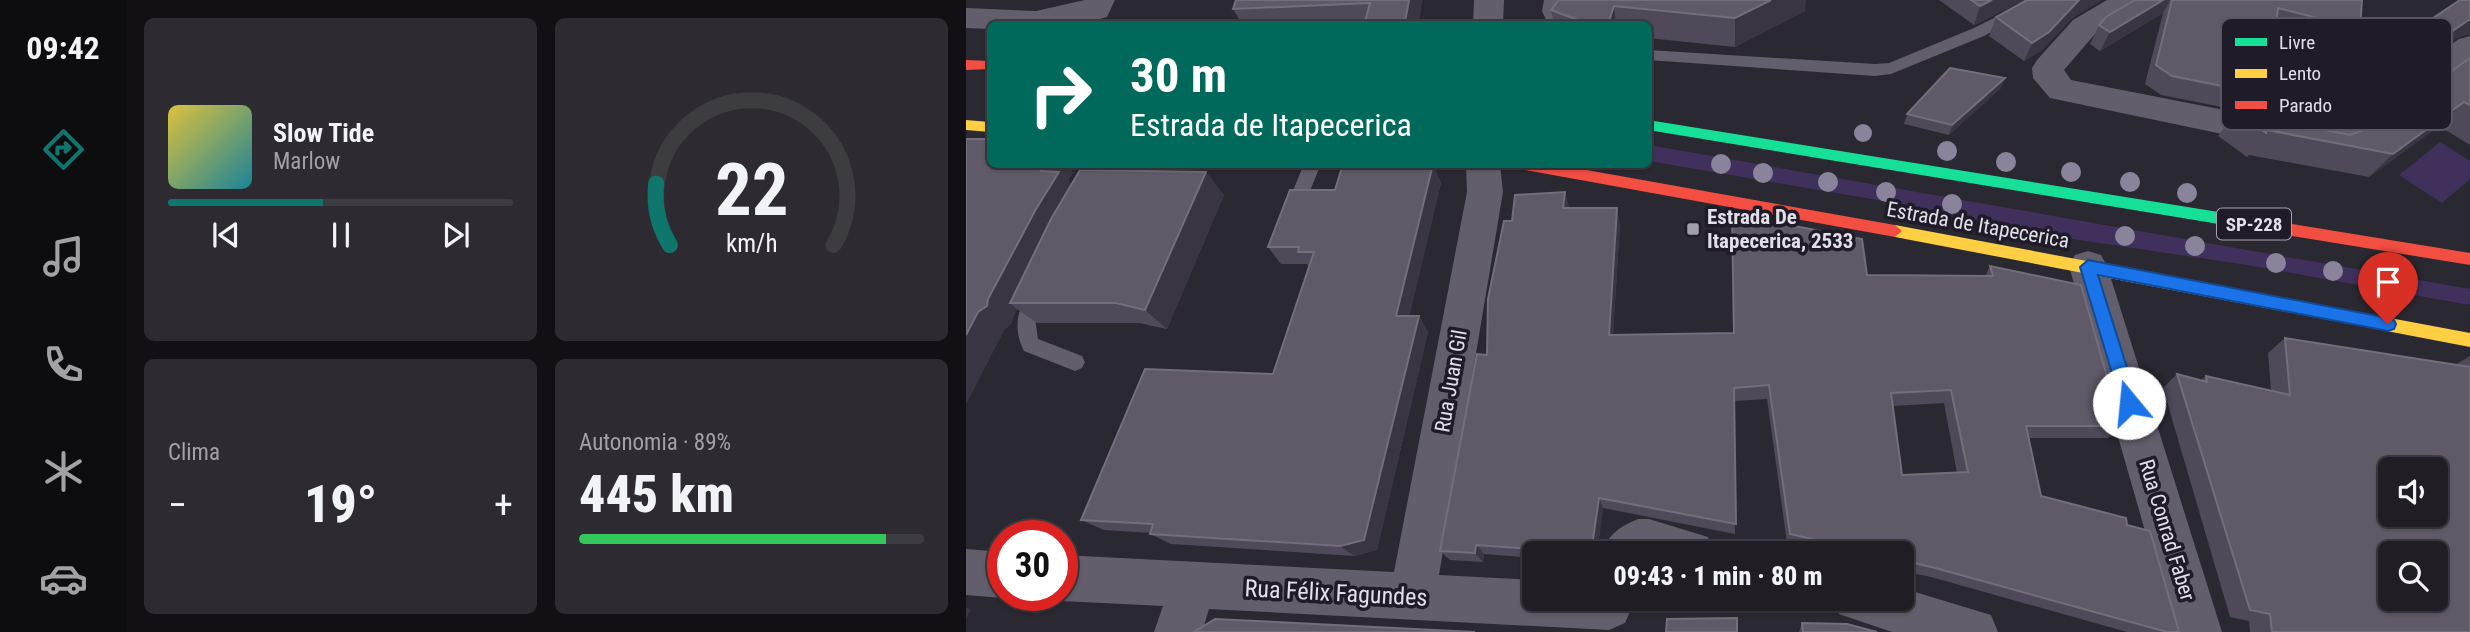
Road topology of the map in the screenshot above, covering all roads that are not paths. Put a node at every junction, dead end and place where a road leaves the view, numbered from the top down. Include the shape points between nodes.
1 (1489, 0) edge
2 (1551, 0) edge
3 (2042, 0) edge
4 (2130, 0) edge
5 (1098, 5) edge
6 (966, 18) edge
7 (1488, 21) edge
8 (1554, 21) edge
9 (2470, 47) edge
10 (1652, 55) edge
11 (2452, 60) edge
12 (966, 65) edge
13 (987, 65) edge
14 (2221, 122) edge
15 (966, 125) edge
16 (1652, 126) edge
17 (987, 127) edge
18 (2263, 130) edge
19 (2351, 130) edge
20 (1106, 168) edge
21 (1311, 168) edge
22 (1483, 168) edge
23 (1542, 168) edge
24 (1298, 200) edge
25 (1079, 213) edge
26 (2470, 259) edge
27 (2088, 267) junction
28 (1048, 270) edge
29 (2470, 340) edge
30 (1076, 362) dead end
31 (966, 572) edge
32 (987, 574) edge
33 (1078, 579) edge
34 (1193, 586) junction
35 (1412, 597) junction
36 (1900, 611) edge
37 (1609, 612) edge
38 (1178, 632) edge
39 (1974, 632) edge
40 (2198, 632) edge

1 - 7 street
2 - 8 lane
3 - 10 lane via 1979,32 1883,69
4 - 14 street via 2084,27 2048,68 2049,78 2061,90
5 - 6 street via 1036,21
9 - 11 street
12 - 13 main road
15 - 17 main road
16 - 26 main road, SP-228
18 - 19 street via 2328,143
20 - 25 lane
21 - 24 lane
22 - 35 street, Rua Juan Gil via 1485,192
23 - 27 main road, Estrada de Itapecerica
27 - 29 main road, Estrada de Itapecerica
27 - 40 street, Rua Conrad Faber
28 - 30 lane via 1024,329 1031,345
31 - 32 street
33 - 34 street, Rua Félix Fagundes
34 - 35 street, Rua Félix Fagundes
34 - 38 street
35 - 37 street, Rua Félix Fagundes
36 - 39 street

